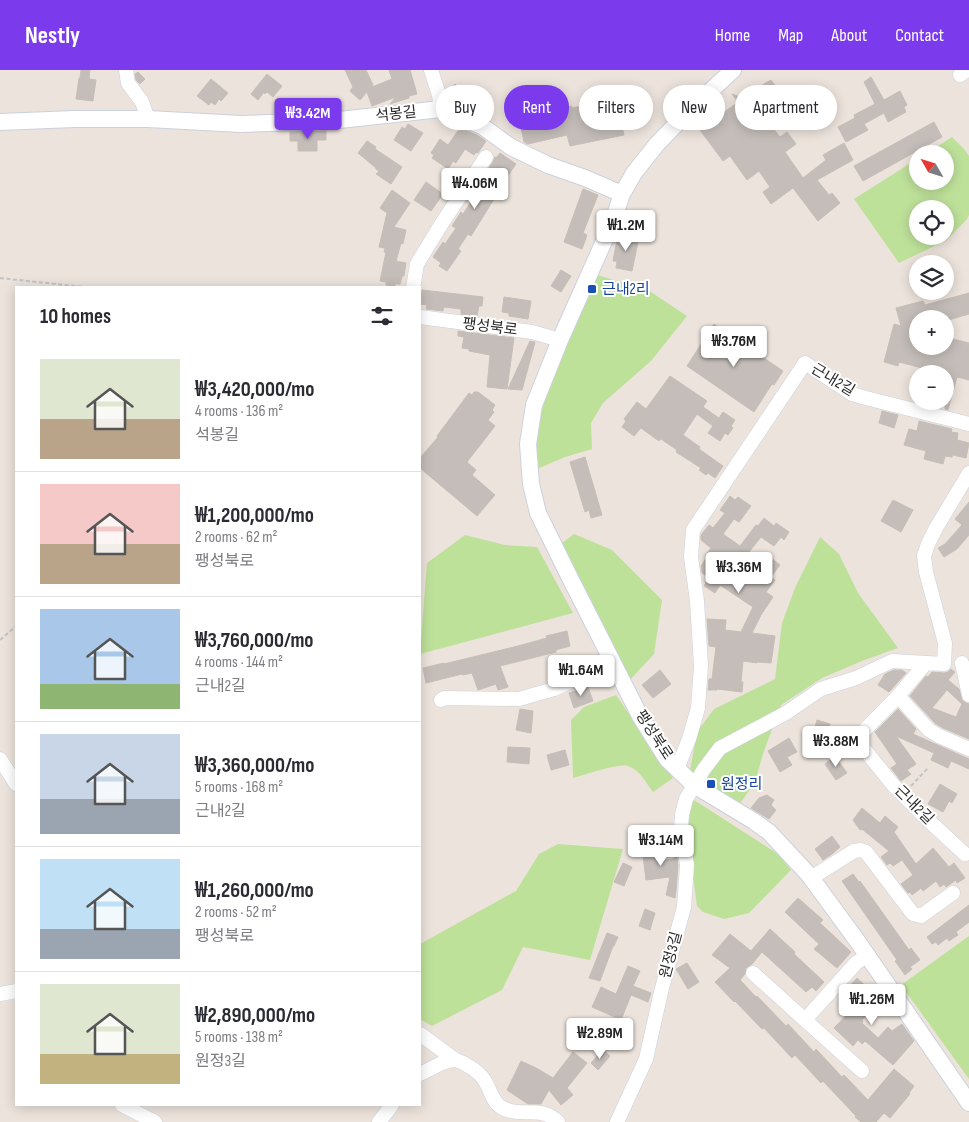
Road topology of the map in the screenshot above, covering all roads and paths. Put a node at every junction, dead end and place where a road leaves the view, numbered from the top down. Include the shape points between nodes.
1 (126, 70) edge
2 (430, 70) edge
3 (732, 70) edge
4 (436, 87) edge
5 (436, 110) edge
6 (148, 119) junction
7 (0, 122) edge
8 (487, 130) edge
9 (486, 157) dead end
10 (622, 194) junction
11 (0, 278) edge
12 (74, 286) edge
13 (413, 286) edge
14 (421, 317) edge
15 (560, 340) junction
16 (969, 424) edge
17 (969, 473) edge
18 (15, 627) edge
19 (0, 640) edge
20 (966, 662) edge
21 (613, 663) junction
22 (926, 663) junction
23 (944, 664) junction
24 (898, 696) junction
25 (969, 696) edge
26 (441, 700) dead end
27 (969, 748) edge
28 (0, 759) edge
29 (928, 768) dead end
30 (677, 769) junction
31 (15, 782) edge
32 (694, 785) junction
33 (903, 794) junction
34 (965, 854) dead end
35 (810, 878) junction
36 (953, 893) dead end
37 (868, 956) junction
38 (753, 974) dead end
39 (15, 991) edge
40 (0, 994) edge
41 (805, 1020) junction
42 (421, 1035) edge
43 (454, 1059) junction
44 (862, 1071) dead end
45 (421, 1074) edge
46 (969, 1103) edge
47 (124, 1106) edge
48 (391, 1106) edge
49 (155, 1122) edge
50 (379, 1122) edge
51 (558, 1122) edge
52 (617, 1122) edge

1 - 6 street via 128,83 142,102
2 - 4 street
3 - 10 street, 팽성북로 via 657,144
5 - 6 street, 석봉길 via 312,122 241,124
6 - 7 street, 석봉길
8 - 10 street, 석봉길 via 512,148
9 - 13 street via 417,264
10 - 15 street, 팽성북로
11 - 12 path
14 - 15 street, 팽성북로 via 532,332
15 - 21 street, 팽성북로 via 534,405 528,444 531,484 538,513
16 - 30 street, 근내2길 via 852,394 805,363 693,530 691,557 701,666 698,708
17 - 23 street via 936,528 924,556 945,644
18 - 19 path
20 - 23 street
20 - 25 street
21 - 26 street via 554,689 519,699
21 - 30 street, 팽성북로 via 640,716
22 - 23 street
22 - 24 street, 근내2길
22 - 32 street via 892,661 856,678 821,689 786,713 720,748
24 - 27 street via 929,730
24 - 33 street, 근내2길 via 856,739
28 - 31 street
29 - 33 path
30 - 32 street, 팽성북로
32 - 35 street, 팽성북로 via 769,832
32 - 52 street, 원정3길 via 686,798 680,828 687,865 684,907 646,1059
33 - 34 street, 근내2길
35 - 36 street via 854,850 861,850 866,852 913,914 921,916
35 - 37 street, 팽성북로
37 - 41 street via 856,963
37 - 46 street, 팽성북로
38 - 41 street
39 - 40 street
41 - 44 street
42 - 43 street
43 - 45 street
43 - 51 street via 482,1075 498,1106 508,1112 542,1112
47 - 49 street
48 - 50 street

